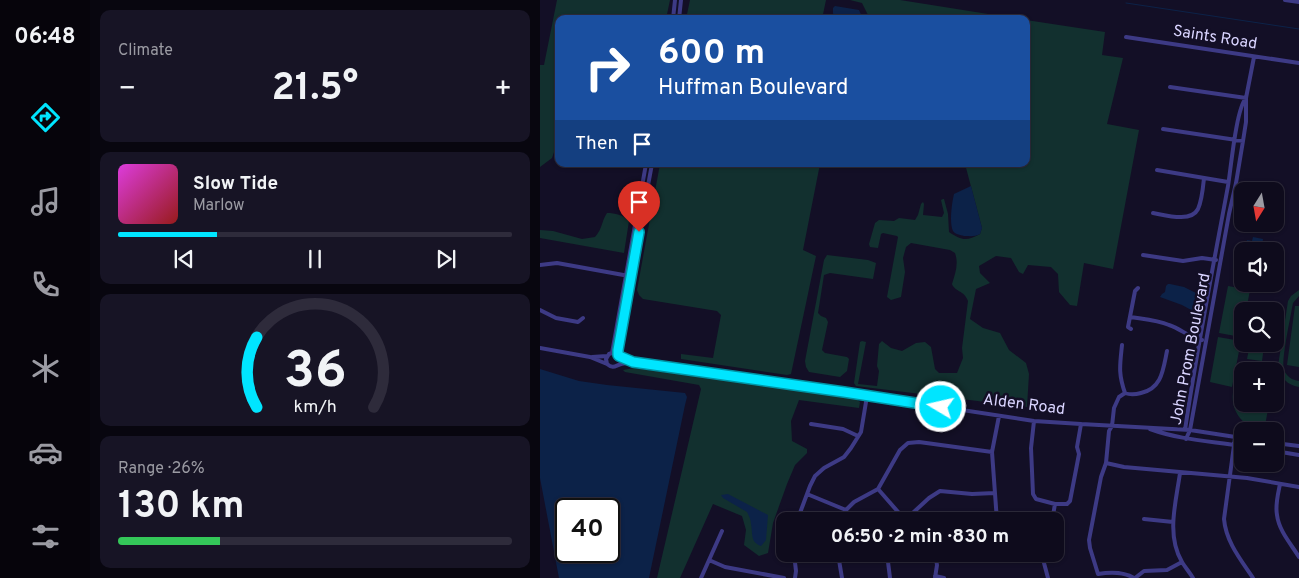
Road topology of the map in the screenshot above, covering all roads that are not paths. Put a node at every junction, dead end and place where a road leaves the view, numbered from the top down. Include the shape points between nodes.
1 (675, 0) edge
2 (681, 0) edge
3 (1285, 0) edge
4 (1299, 2) edge
5 (673, 15) edge
6 (679, 15) edge
7 (1126, 38) dead end
8 (1254, 57) junction
9 (1299, 64) edge
10 (1170, 87) dead end
11 (1246, 98) junction
12 (1163, 129) dead end
13 (1235, 139) junction
14 (1243, 141) junction
15 (1231, 164) junction
16 (646, 167) edge
17 (651, 167) edge
18 (1157, 170) dead end
19 (1238, 170) junction
20 (1204, 178) junction
21 (1228, 182) junction
22 (1153, 213) dead end
23 (1143, 255) dead end
24 (1214, 260) junction
25 (1221, 261) junction
26 (540, 265) edge
27 (628, 276) junction
28 (1138, 288) dead end
29 (540, 310) edge
30 (1130, 317) junction
31 (583, 318) dead end
32 (1131, 328) dead end
33 (1200, 340) junction
34 (1206, 341) junction
35 (1122, 345) dead end
36 (540, 348) edge
37 (1167, 351) dead end
38 (612, 353) junction
39 (618, 355) junction
40 (607, 356) junction
41 (590, 357) junction
42 (633, 362) junction
43 (607, 364) junction
44 (619, 364) junction
45 (1124, 393) junction
46 (867, 396) junction
47 (999, 416) junction
48 (1034, 421) junction
49 (811, 424) dead end
50 (1080, 424) junction
51 (1112, 426) junction
52 (1146, 428) junction
53 (1185, 429) junction
54 (1190, 430) junction
55 (858, 436) junction
56 (1234, 438) edge
57 (1186, 439) junction
58 (1284, 444) edge
59 (1234, 445) edge
60 (1299, 446) edge
61 (1234, 451) edge
62 (992, 452) junction
63 (1284, 452) edge
64 (1299, 454) edge
65 (1106, 463) junction
66 (1180, 473) junction
67 (1230, 476) junction
68 (1280, 484) junction
69 (1299, 487) edge
70 (878, 489) junction
71 (994, 493) junction
72 (807, 494) junction
73 (1055, 504) junction
74 (846, 510) joint
75 (800, 512) edge
76 (897, 512) edge
77 (914, 512) edge
78 (996, 512) edge
79 (1054, 512) edge
80 (1144, 519) dead end
81 (1173, 522) junction
82 (722, 531) dead end
83 (1299, 557) edge
84 (709, 560) junction
85 (795, 562) edge
86 (839, 562) edge
87 (888, 562) edge
88 (936, 562) edge
89 (1044, 562) edge
90 (1182, 562) junction
91 (1098, 574) junction
92 (935, 577) edge
93 (1093, 577) edge
94 (701, 578) edge
95 (784, 578) edge
96 (795, 578) edge
97 (842, 578) edge
98 (890, 578) edge
99 (944, 578) edge
100 (1048, 578) edge
101 (1134, 578) edge
102 (1193, 578) edge
103 (1253, 578) edge

1 - 5 street
2 - 6 street
3 - 4 street
7 - 8 street, Saints Road
8 - 9 street, Saints Road
8 - 11 street, John Prom Boulevard
10 - 11 street
11 - 13 street, John Prom Boulevard via 1242,102
11 - 14 street, John Prom Boulevard
12 - 13 street
13 - 14 street
13 - 15 street, John Prom Boulevard
14 - 19 street, John Prom Boulevard
15 - 19 street
15 - 21 street, John Prom Boulevard
16 - 27 street
17 - 27 street
18 - 20 street
19 - 25 street, John Prom Boulevard
20 - 21 street
20 - 22 street via 1195,213 1186,217
21 - 24 street, John Prom Boulevard
23 - 24 street via 1183,261
24 - 25 street
24 - 33 street, John Prom Boulevard
25 - 34 street, John Prom Boulevard
26 - 27 street via 556,263
27 - 38 street
27 - 39 street
28 - 30 street
29 - 31 street via 556,318 578,322
30 - 32 street via 1128,326
30 - 33 street via 1167,324
33 - 34 street
33 - 53 street, John Prom Boulevard
34 - 54 street, John Prom Boulevard
35 - 45 street via 1119,372
36 - 41 street
37 - 45 street via 1160,380 1154,388 1131,395
38 - 39 street
38 - 40 street
39 - 42 street, Alden Road
39 - 44 street
40 - 41 street
40 - 43 street
41 - 43 street
42 - 44 street, Alden Road
42 - 46 street, Alden Road
43 - 44 street via 611,367
45 - 51 street via 1114,408
46 - 47 street, Alden Road
46 - 55 street
47 - 48 street, Alden Road
47 - 62 street
48 - 50 street, Alden Road
48 - 73 street via 1031,448 1033,494 1036,499
49 - 55 street via 843,429
50 - 51 street, Alden Road
50 - 73 street via 1076,447 1079,454 1070,501
51 - 52 street, Alden Road
51 - 65 street
52 - 53 street, Alden Road
52 - 57 street, Alden Road
53 - 54 street, Alden Road
53 - 57 street, John Prom Boulevard
54 - 56 street, Alden Road
54 - 57 street, John Prom Boulevard
55 - 72 street via 844,457 816,476
57 - 59 street, Alden Road
58 - 60 street
61 - 67 street
62 - 70 street via 908,443 900,450
62 - 71 street
63 - 64 street
65 - 66 street
65 - 91 street via 1089,540
66 - 67 street
66 - 81 street
67 - 68 street
67 - 103 street via 1225,529
68 - 69 street
68 - 83 street via 1278,521
70 - 74 street
70 - 76 street
71 - 77 street via 940,492
71 - 78 street
72 - 74 street
72 - 75 street
73 - 79 street
80 - 81 street
81 - 90 street via 1174,543
82 - 84 street
84 - 94 street
84 - 95 street via 724,567
85 - 96 street
86 - 97 street
87 - 98 street
88 - 92 street
89 - 100 street
90 - 101 street via 1166,570 1144,570
90 - 102 street
91 - 93 street
91 - 101 street via 1113,573
92 - 99 street

